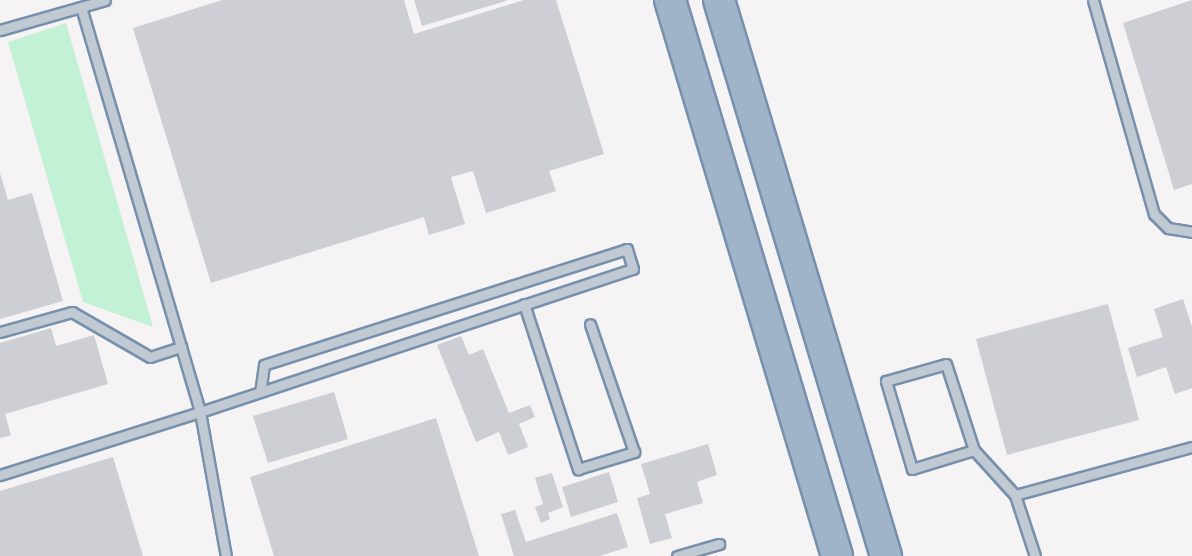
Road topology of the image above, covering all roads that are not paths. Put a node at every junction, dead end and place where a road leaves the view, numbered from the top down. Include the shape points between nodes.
1 (105, 0) edge
2 (670, 0) edge
3 (719, 0) edge
4 (1095, 1) edge
5 (81, 7) junction
6 (0, 30) edge
7 (1192, 232) edge
8 (524, 304) junction
9 (590, 324) dead end
10 (0, 332) edge
11 (181, 347) junction
12 (260, 392) junction
13 (200, 412) junction
14 (1192, 447) edge
15 (974, 450) junction
16 (0, 475) edge
17 (1016, 495) junction
18 (719, 543) dead end
19 (226, 556) edge
20 (677, 556) edge
21 (837, 556) edge
22 (886, 556) edge
23 (1035, 556) edge

1 - 5 lane
2 - 21 highway
3 - 22 highway
4 - 7 lane via 1154,213 1168,228
5 - 6 lane
5 - 11 lane
8 - 9 lane via 578,469 634,452
8 - 12 lane
8 - 12 lane via 633,269 627,249 264,364
10 - 11 lane via 72,312 150,357
11 - 13 lane
12 - 13 lane
13 - 16 lane
13 - 19 lane
14 - 17 lane
15 - 15 lane via 946,364 886,381 912,468
15 - 17 lane
17 - 23 lane
18 - 20 lane

